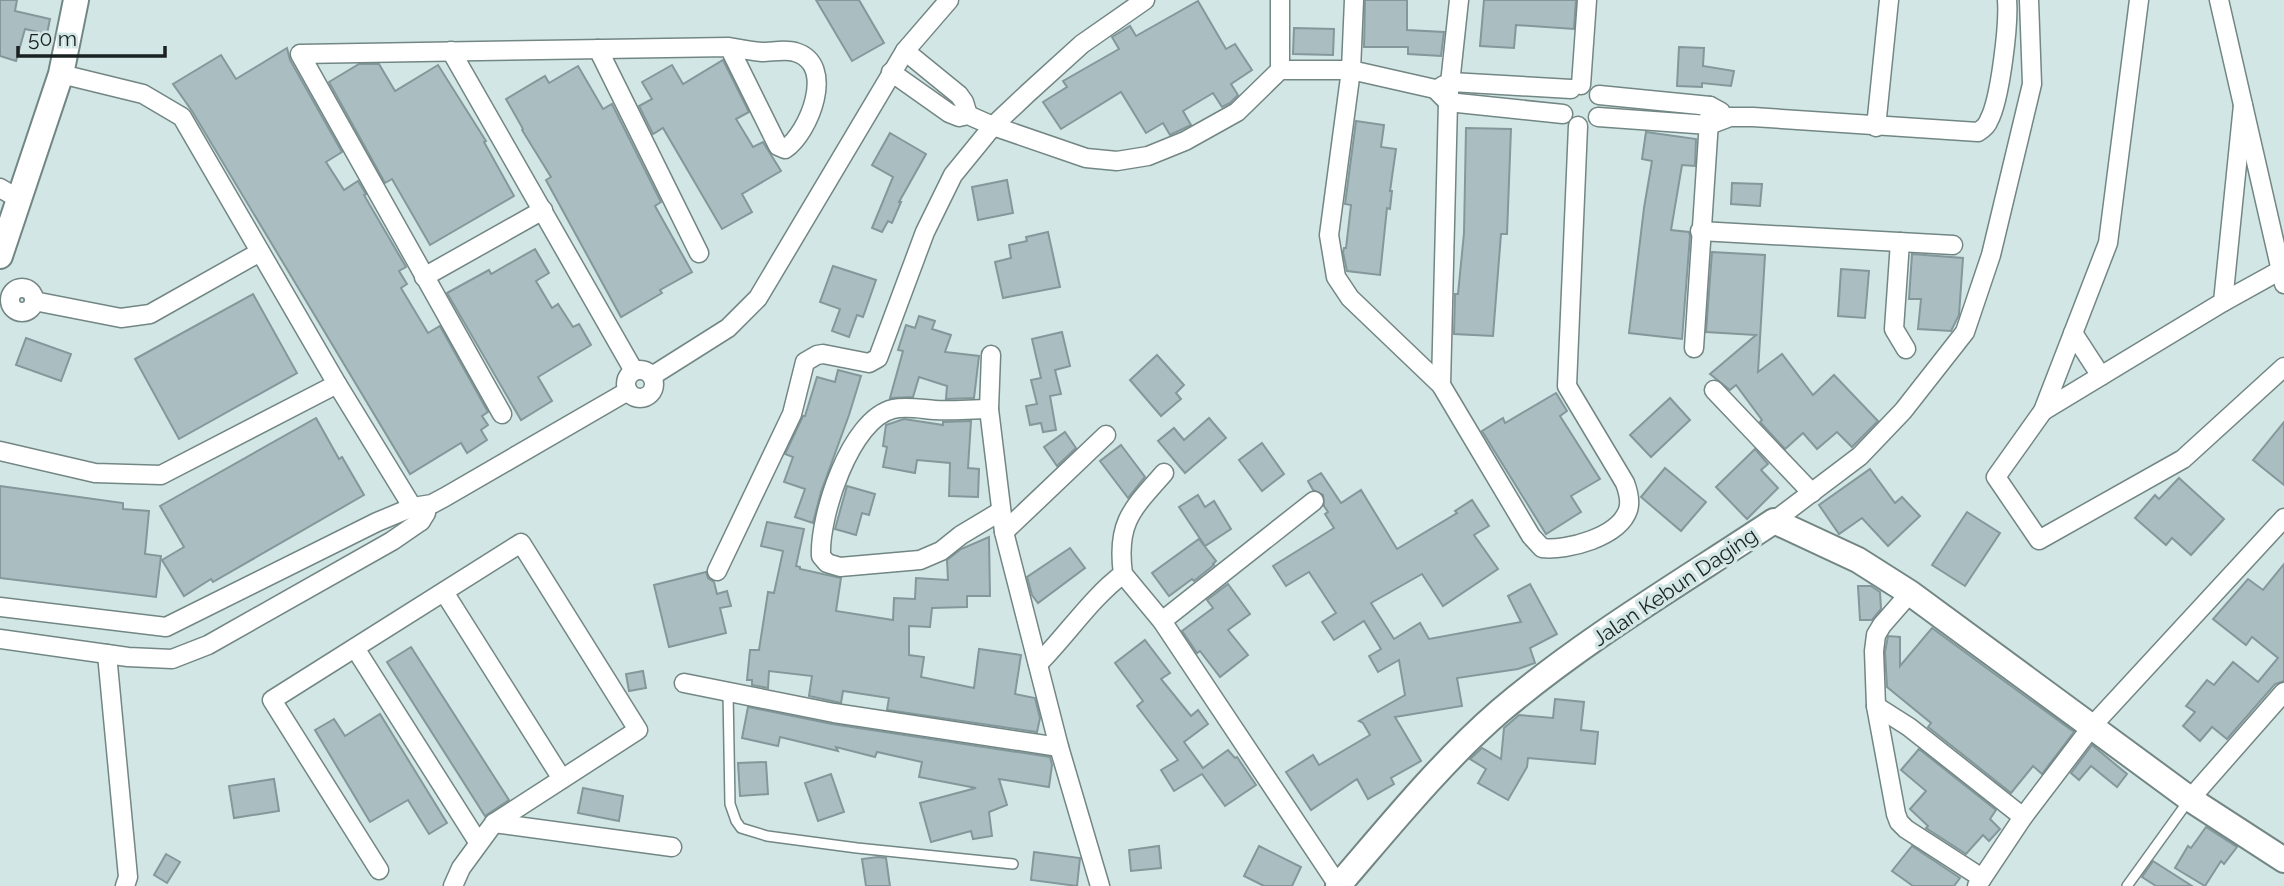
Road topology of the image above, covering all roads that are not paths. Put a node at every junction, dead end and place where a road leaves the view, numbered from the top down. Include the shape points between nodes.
1 (76, 0) edge
2 (949, 0) edge
3 (1145, 0) edge
4 (1280, 0) edge
5 (1354, 0) edge
6 (1459, 0) edge
7 (1587, 0) edge
8 (1889, 0) edge
9 (2007, 0) edge
10 (2029, 0) edge
11 (2139, 0) edge
12 (2219, 0) edge
13 (729, 47) junction
14 (598, 49) junction
15 (451, 51) junction
16 (905, 51) junction
17 (1280, 70) junction
18 (1351, 70) junction
19 (891, 72) junction
20 (61, 74) junction
21 (1443, 85) junction
22 (1576, 87) junction
23 (1599, 95) junction
24 (1448, 102) junction
25 (2243, 105) junction
26 (1710, 106) junction
27 (1563, 114) junction
28 (968, 115) junction
29 (1598, 117) junction
30 (1730, 117) junction
31 (1709, 125) junction
32 (993, 126) junction
33 (1578, 126) junction
34 (1876, 127) junction
35 (10, 193) edge
36 (543, 209) junction
37 (1700, 230) junction
38 (1900, 242) junction
39 (1953, 245) dead end
40 (260, 252) junction
41 (699, 253) dead end
42 (0, 256) edge
43 (424, 277) junction
44 (2282, 277) edge
45 (5, 297) edge
46 (2223, 302) junction
47 (2073, 333) junction
48 (1694, 348) dead end
49 (1906, 349) dead end
50 (991, 355) dead end
51 (2284, 367) edge
52 (634, 371) junction
53 (652, 376) junction
54 (2101, 376) junction
55 (337, 384) junction
56 (1441, 385) junction
57 (1714, 390) dead end
58 (628, 391) junction
59 (989, 409) junction
60 (2043, 411) junction
61 (502, 414) dead end
62 (1106, 435) dead end
63 (0, 451) edge
64 (1164, 473) dead end
65 (1812, 493) junction
66 (1314, 501) dead end
67 (1001, 511) junction
68 (417, 514) junction
69 (2284, 518) edge
70 (1774, 521) junction
71 (1004, 532) junction
72 (717, 571) dead end
73 (1123, 574) junction
74 (444, 592) junction
75 (1910, 593) junction
76 (0, 607) edge
77 (1162, 621) junction
78 (166, 627) junction
79 (0, 639) edge
80 (355, 648) junction
81 (107, 654) junction
82 (172, 659) junction
83 (1038, 664) junction
84 (684, 684) dead end
85 (728, 692) junction
86 (2284, 692) edge
87 (1875, 706) junction
88 (2093, 725) junction
89 (1059, 747) junction
90 (562, 779) junction
91 (2190, 799) junction
92 (2023, 817) junction
93 (494, 823) junction
94 (478, 842) junction
95 (672, 847) dead end
96 (2284, 860) edge
97 (1013, 864) dead end
98 (379, 870) dead end
99 (1979, 882) edge
100 (125, 886) edge
101 (453, 886) edge
102 (1100, 886) edge
103 (1338, 886) edge
104 (2127, 886) edge

1 - 20 street
2 - 16 street
3 - 32 street via 1082,44
4 - 17 street
5 - 18 street
6 - 21 street
7 - 22 street
8 - 34 street
9 - 34 street via 2001,73 1990,119 1982,130
10 - 65 street via 2032,85 1991,255 1965,332 1903,411 1860,456
11 - 47 street via 2108,243
12 - 25 street
13 - 13 street via 795,52 817,73 807,123 785,149 778,146
13 - 14 street
14 - 15 street
14 - 41 street
15 - 36 street
15 - 43 street via 300,54
16 - 19 street
16 - 28 street via 959,95
17 - 18 street
17 - 32 street via 1237,112 1148,156 1116,161 1086,158
18 - 21 street
18 - 56 street via 1329,235 1336,278 1350,298
19 - 28 street via 949,113
19 - 53 street via 758,298 728,328
20 - 35 street
20 - 40 street via 143,94 182,117
21 - 22 street
21 - 24 street
22 - 23 street
22 - 27 street via 1564,95
23 - 26 street
23 - 29 street
24 - 27 street
24 - 56 street
25 - 44 street
25 - 46 street
26 - 30 street
26 - 31 street
27 - 33 street
28 - 32 street
29 - 31 street
29 - 33 street
30 - 31 street
30 - 34 street
31 - 37 street
32 - 72 street via 953,175 930,220 878,358 869,363 823,354 805,362 792,414
33 - 56 street via 1567,386 1625,483 1629,509 1621,523 1593,540 1565,548 1542,548
35 - 42 street
36 - 43 street
36 - 52 street
37 - 38 street
37 - 48 street
38 - 39 street
38 - 49 street via 1894,329
40 - 45 street via 150,314 121,317 34,301 26,288
40 - 55 street
43 - 61 street
44 - 46 street
46 - 54 street
47 - 54 street
47 - 60 street
50 - 59 street
51 - 60 street via 2183,459 2039,540 1996,477
52 - 53 street
52 - 58 street via 626,382
53 - 58 street via 652,390 645,397
54 - 60 street
55 - 63 street via 161,475 95,473
55 - 68 street
57 - 65 street
58 - 68 street
59 - 67 street
59 - 67 street via 894,408 881,413 845,458 825,511 821,556 840,567 920,560
62 - 71 street
64 - 73 street via 1124,527
65 - 70 street
66 - 77 street
67 - 71 street
68 - 78 street
68 - 82 street via 391,541 208,645
69 - 88 street
70 - 75 street, Jalan Kebun Daging via 1858,560
70 - 103 street, Jalan Kebun Daging via 1566,659 1498,713
71 - 83 street
73 - 77 street
73 - 83 street
74 - 80 street
74 - 90 street
74 - 90 street via 521,543 638,730
75 - 87 street via 1876,635
75 - 88 street, Jalan Kebun Daging
76 - 78 street
77 - 103 street
78 - 82 street
79 - 81 street
80 - 94 street
80 - 98 street via 272,700
81 - 82 street
81 - 100 street via 128,877
83 - 89 street
84 - 85 street
85 - 89 street
85 - 97 lane via 730,804 741,828 857,848
86 - 91 street
87 - 92 street via 1909,727
87 - 99 street via 1899,822
88 - 91 street, Jalan Kebun Daging
88 - 92 street
89 - 102 street
90 - 93 street
91 - 96 street, Jalan Kebun Daging
91 - 104 lane
92 - 99 street
93 - 94 street
93 - 95 street
94 - 101 street

